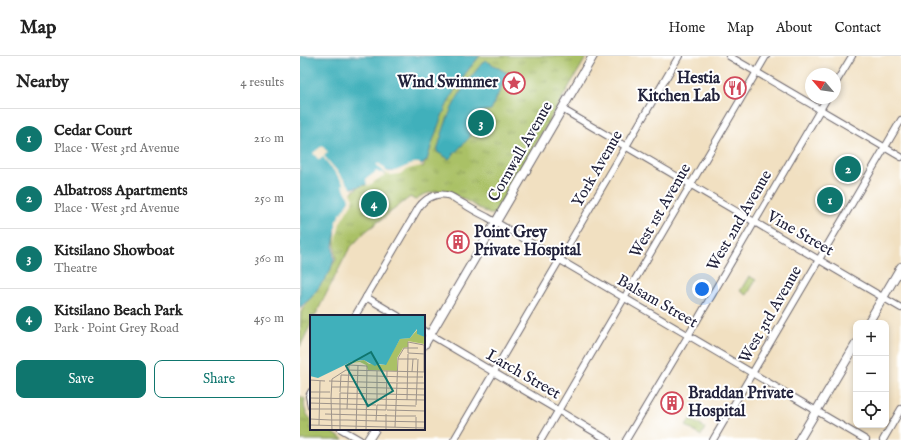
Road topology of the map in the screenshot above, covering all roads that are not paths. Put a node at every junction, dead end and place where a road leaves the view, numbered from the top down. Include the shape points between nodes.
1 (593, 56) edge
2 (680, 56) edge
3 (729, 56) edge
4 (766, 56) edge
5 (852, 56) edge
6 (757, 72) junction
7 (841, 74) edge
8 (823, 104) edge
9 (562, 109) junction
10 (820, 109) junction
11 (901, 120) edge
12 (626, 147) junction
13 (885, 147) junction
14 (901, 157) edge
15 (691, 185) junction
16 (496, 222) junction
17 (754, 222) junction
18 (560, 260) junction
19 (818, 260) junction
20 (901, 267) edge
21 (366, 297) junction
22 (624, 298) junction
23 (883, 298) junction
24 (901, 308) edge
25 (356, 315) edge
26 (396, 315) edge
27 (870, 320) edge
28 (427, 333) edge
29 (688, 336) junction
30 (853, 349) edge
31 (494, 373) junction
32 (753, 373) junction
33 (901, 409) edge
34 (558, 411) junction
35 (816, 411) junction
36 (343, 430) edge
37 (374, 430) edge
38 (360, 440) edge
39 (368, 440) edge
40 (454, 440) edge
41 (541, 440) edge
42 (608, 440) edge
43 (626, 440) edge
44 (713, 440) edge
45 (799, 440) edge
46 (866, 440) edge
47 (883, 440) edge

1 - 9 main road, Cornwall Avenue
2 - 12 street, York Avenue
3 - 6 street
4 - 6 street, West 1st Avenue
5 - 7 street
6 - 10 street
6 - 15 street, West 1st Avenue
8 - 10 street, West 2nd Avenue
9 - 12 street, Vine Street
9 - 16 main road, Cornwall Avenue
10 - 13 street
10 - 17 street, West 2nd Avenue
11 - 13 street, West 3rd Avenue
12 - 15 street, Vine Street
12 - 18 street, York Avenue
13 - 14 street
13 - 19 street, West 3rd Avenue
15 - 17 street, Vine Street
15 - 22 street, West 1st Avenue
16 - 18 street, Balsam Street
16 - 21 street, Balsam Street via 450,196 441,195 425,200
16 - 28 main road, Cornwall Avenue
17 - 19 street, Vine Street
17 - 29 street, West 2nd Avenue
18 - 22 street, Balsam Street
18 - 31 street, York Avenue
19 - 23 street, Vine Street
19 - 32 street, West 3rd Avenue
20 - 23 main road
21 - 25 street
21 - 26 street
22 - 29 street, Balsam Street
22 - 34 street, West 1st Avenue
23 - 24 street, Vine Street
23 - 27 main road
28 - 31 street, Larch Street
29 - 32 street, Balsam Street
29 - 43 street, West 2nd Avenue
30 - 35 main road
31 - 34 street, Larch Street
31 - 40 street, York Avenue
32 - 35 street, Balsam Street
32 - 44 street, West 3rd Avenue
33 - 47 street
34 - 41 street, West 1st Avenue
34 - 42 street, Larch Street
35 - 45 main road
35 - 46 street, Balsam Street
36 - 38 street
37 - 39 main road

